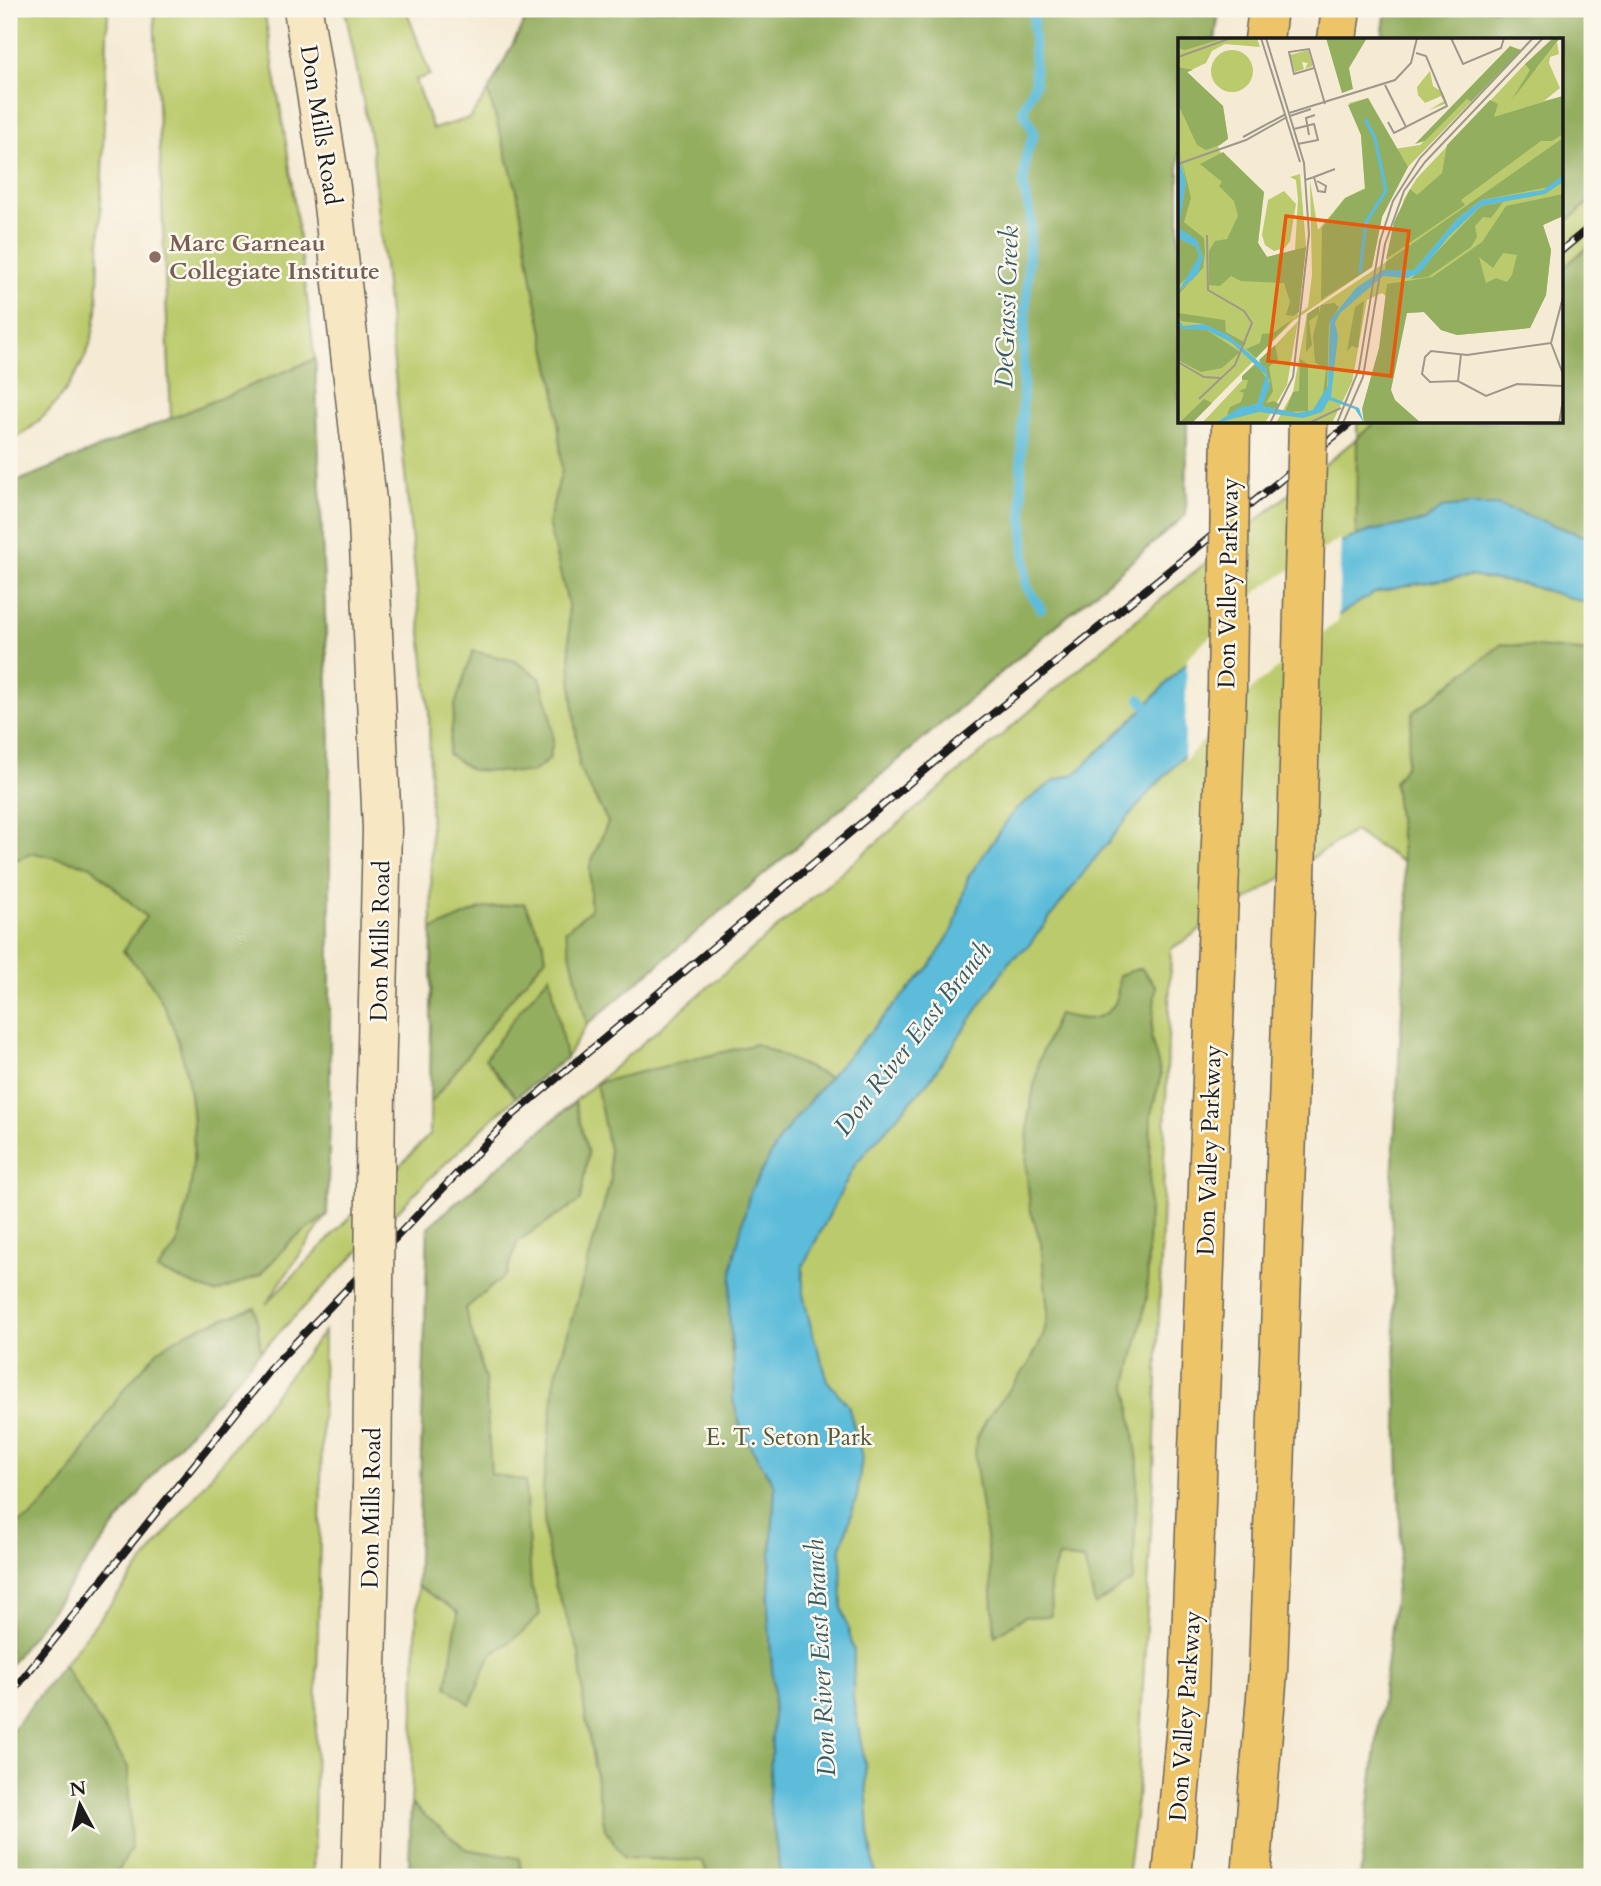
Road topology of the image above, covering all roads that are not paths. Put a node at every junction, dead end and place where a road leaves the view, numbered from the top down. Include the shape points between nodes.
1 (303, 9) edge
2 (1268, 9) edge
3 (1341, 9) edge
4 (1264, 38) edge
5 (1337, 38) edge
6 (1231, 424) edge
7 (1308, 424) edge
8 (361, 1877) edge
9 (1172, 1877) edge
10 (1251, 1877) edge

1 - 8 main road, Don Mills Road, bridge via 331,188 367,501 382,829
2 - 4 highway
3 - 5 highway
6 - 9 highway, Don Valley Parkway, bridge via 1227,688 1189,1690
7 - 10 highway, bridge via 1268,1672

